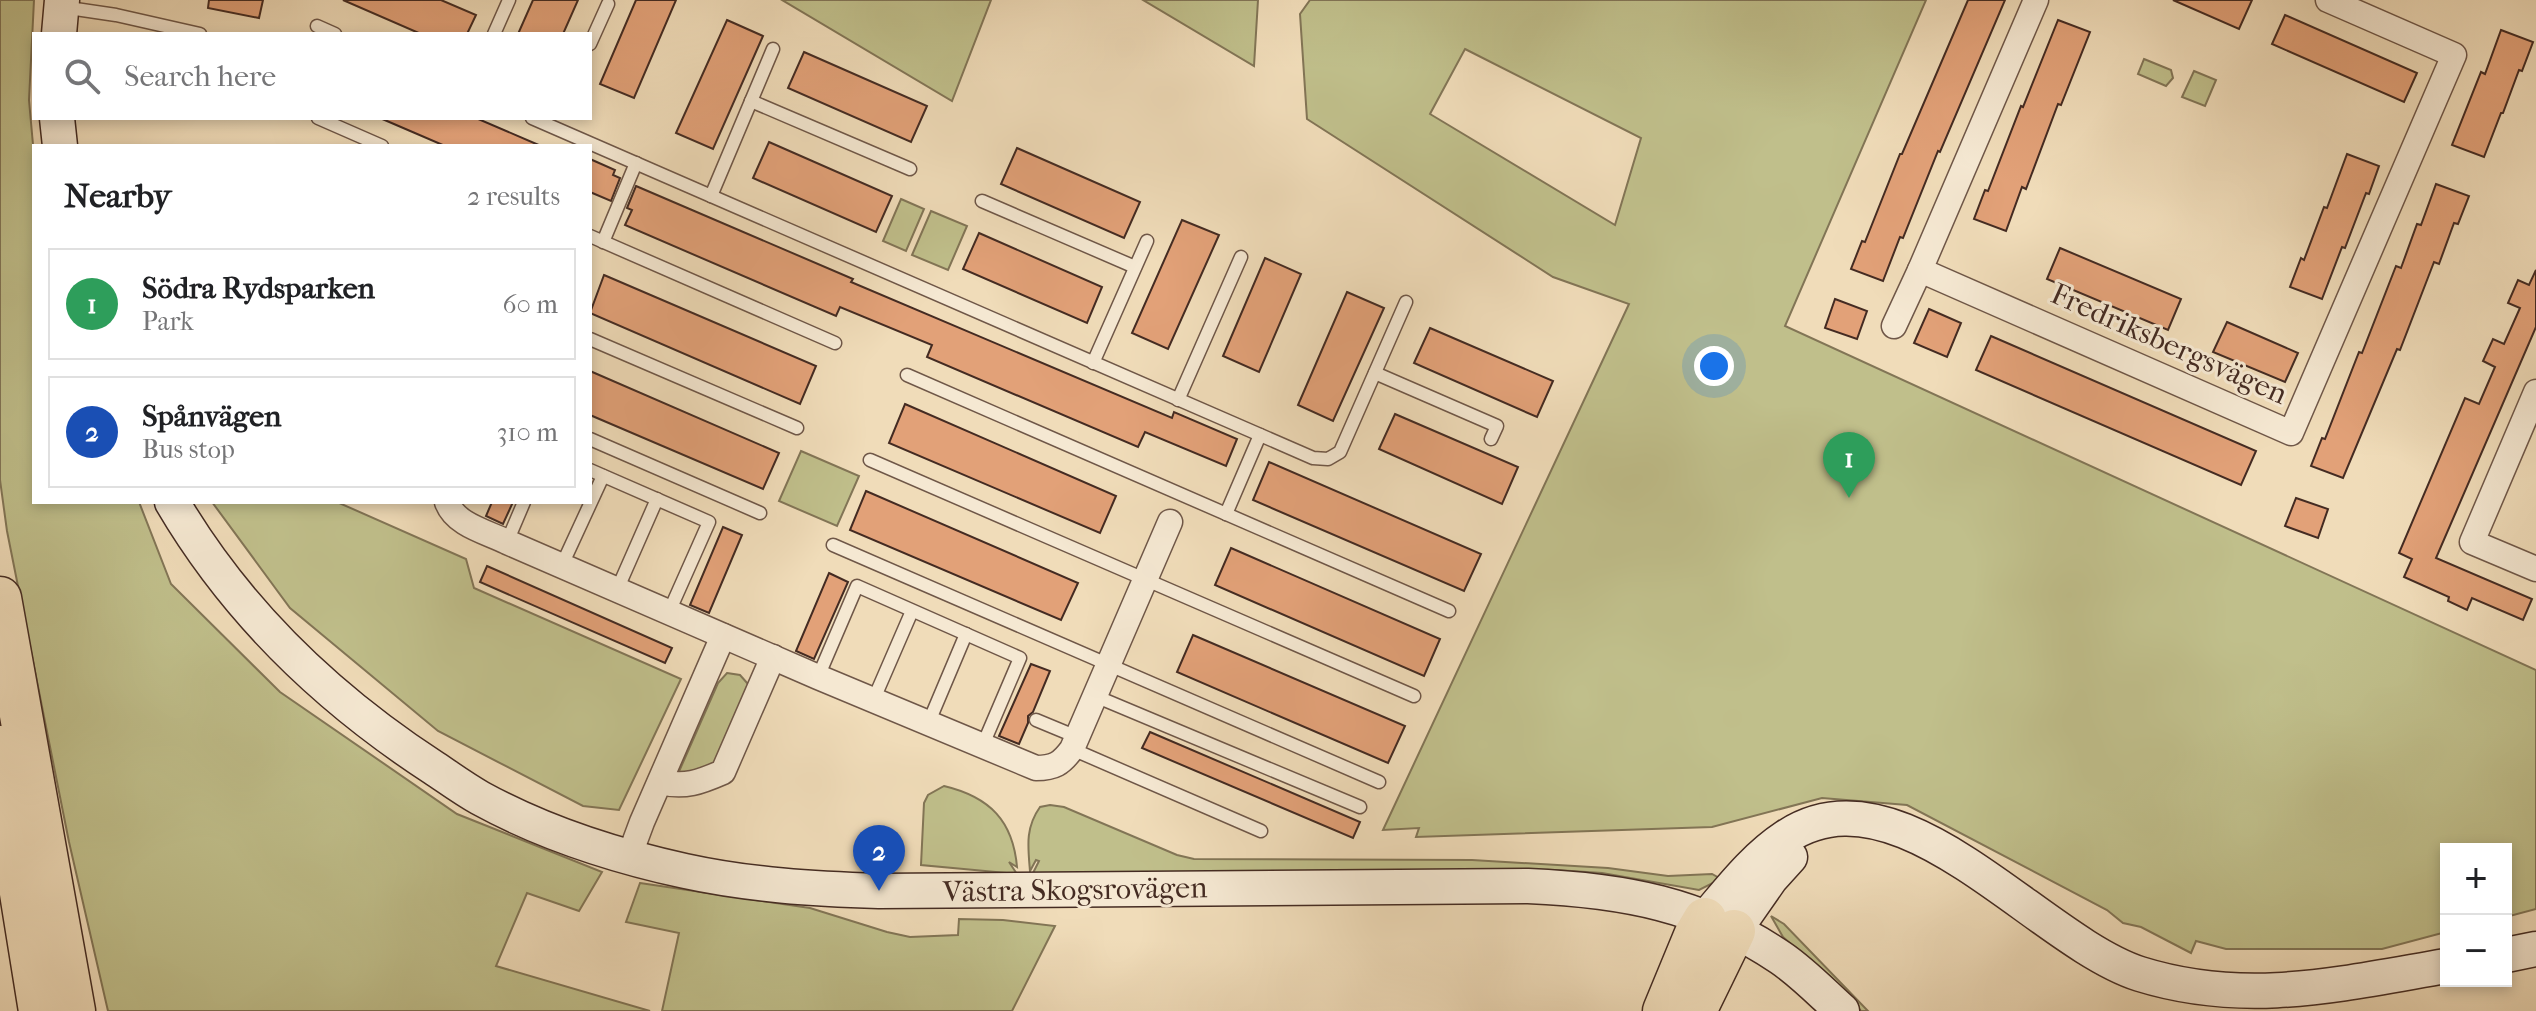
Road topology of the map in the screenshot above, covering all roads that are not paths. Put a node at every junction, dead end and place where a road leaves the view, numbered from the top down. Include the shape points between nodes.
1 (119, 0) edge
2 (509, 0) edge
3 (2036, 0) edge
4 (2328, 0) edge
5 (608, 4) dead end
6 (61, 14) edge
7 (116, 15) junction
8 (317, 26) dead end
9 (191, 32) edge
10 (330, 32) edge
11 (495, 32) edge
12 (592, 40) edge
13 (773, 49) dead end
14 (751, 101) junction
15 (57, 120) edge
16 (323, 120) edge
17 (556, 123) edge
18 (60, 144) edge
19 (377, 144) edge
20 (636, 163) junction
21 (910, 169) dead end
22 (711, 196) junction
23 (982, 201) dead end
24 (596, 239) edge
25 (1147, 241) dead end
26 (1241, 257) dead end
27 (1135, 267) junction
28 (1920, 270) junction
29 (1406, 302) dead end
30 (1894, 326) dead end
31 (592, 340) edge
32 (835, 343) dead end
33 (1093, 363) junction
34 (1375, 373) junction
35 (907, 375) dead end
36 (2536, 392) edge
37 (1178, 400) junction
38 (797, 428) dead end
39 (1260, 435) junction
40 (1491, 439) dead end
41 (592, 440) edge
42 (870, 460) dead end
43 (592, 471) edge
44 (603, 476) junction
45 (1181, 495) junction
46 (657, 499) junction
47 (592, 500) edge
48 (173, 504) edge
49 (448, 504) edge
50 (523, 504) edge
51 (590, 504) edge
52 (760, 513) dead end
53 (1226, 514) junction
54 (1170, 522) joint
55 (507, 542) junction
56 (833, 545) dead end
57 (562, 565) junction
58 (2536, 569) edge
59 (1145, 579) junction
60 (617, 590) junction
61 (0, 598) edge
62 (912, 611) junction
63 (1449, 611) dead end
64 (669, 612) junction
65 (966, 634) junction
66 (723, 636) junction
67 (773, 657) junction
68 (1108, 664) junction
69 (818, 677) junction
70 (1095, 696) junction
71 (1414, 696) dead end
72 (873, 701) junction
73 (1036, 720) dead end
74 (928, 724) junction
75 (0, 740) edge
76 (1074, 743) junction
77 (982, 747) junction
78 (660, 782) junction
79 (1379, 782) dead end
80 (1360, 807) dead end
81 (1261, 831) dead end
82 (629, 857) junction
83 (1720, 925) junction
84 (2536, 949) edge
85 (2512, 954) edge
86 (2440, 967) edge
87 (40, 1011) edge
88 (74, 1011) edge
89 (1664, 1011) edge
90 (1695, 1011) edge
91 (1842, 1011) edge

1 - 7 lane
2 - 11 lane
3 - 28 street
4 - 28 street, Fredriksbergsvägen via 2454,55 2291,433
5 - 12 lane
6 - 7 lane
7 - 9 lane
8 - 10 lane
13 - 14 lane
14 - 21 lane
14 - 22 lane
15 - 18 street
16 - 19 lane
17 - 20 lane
20 - 22 lane
20 - 24 lane
22 - 33 lane
23 - 27 lane
24 - 32 lane
25 - 27 lane
26 - 37 lane
27 - 33 lane
28 - 30 street
29 - 34 lane
31 - 38 lane
33 - 37 lane
34 - 39 lane via 1340,452 1328,459 1313,458
34 - 40 lane via 1497,426
35 - 45 lane
36 - 58 street via 2472,542
37 - 39 lane
39 - 53 lane
41 - 52 lane
42 - 59 lane
43 - 44 lane
44 - 46 lane
44 - 47 lane
45 - 53 lane
45 - 54 lane
46 - 60 lane
46 - 64 lane via 709,522
48 - 82 street, Västra Skogsrovägen via 224,581 273,637 343,703 480,798
49 - 55 street via 463,522
50 - 55 lane
51 - 57 lane
53 - 63 lane
54 - 59 street
55 - 57 street
56 - 68 lane
57 - 60 street
59 - 68 street
59 - 71 lane
60 - 64 street
61 - 88 highway
62 - 65 lane
62 - 69 lane via 857,586
62 - 72 lane
64 - 66 street
65 - 74 lane
65 - 77 lane via 1020,658
66 - 67 street
66 - 78 street
67 - 69 street
67 - 78 street via 723,772 695,785
68 - 70 street
68 - 79 lane
69 - 72 street
70 - 76 street
70 - 80 lane
72 - 74 street
73 - 76 lane
74 - 77 street
75 - 87 highway
76 - 77 street via 1063,762 1051,768 1036,768
76 - 81 lane
78 - 82 street
82 - 83 street, Västra Skogsrovägen via 741,881 879,891 1590,889 1653,901
83 - 86 street via 1756,861 1788,835 1846,817 1922,838 2076,942 2136,973 2178,984 2259,993
83 - 89 highway via 1695,936
83 - 90 highway
83 - 91 street, Västra Skogsrovägen via 1781,959
84 - 85 street

